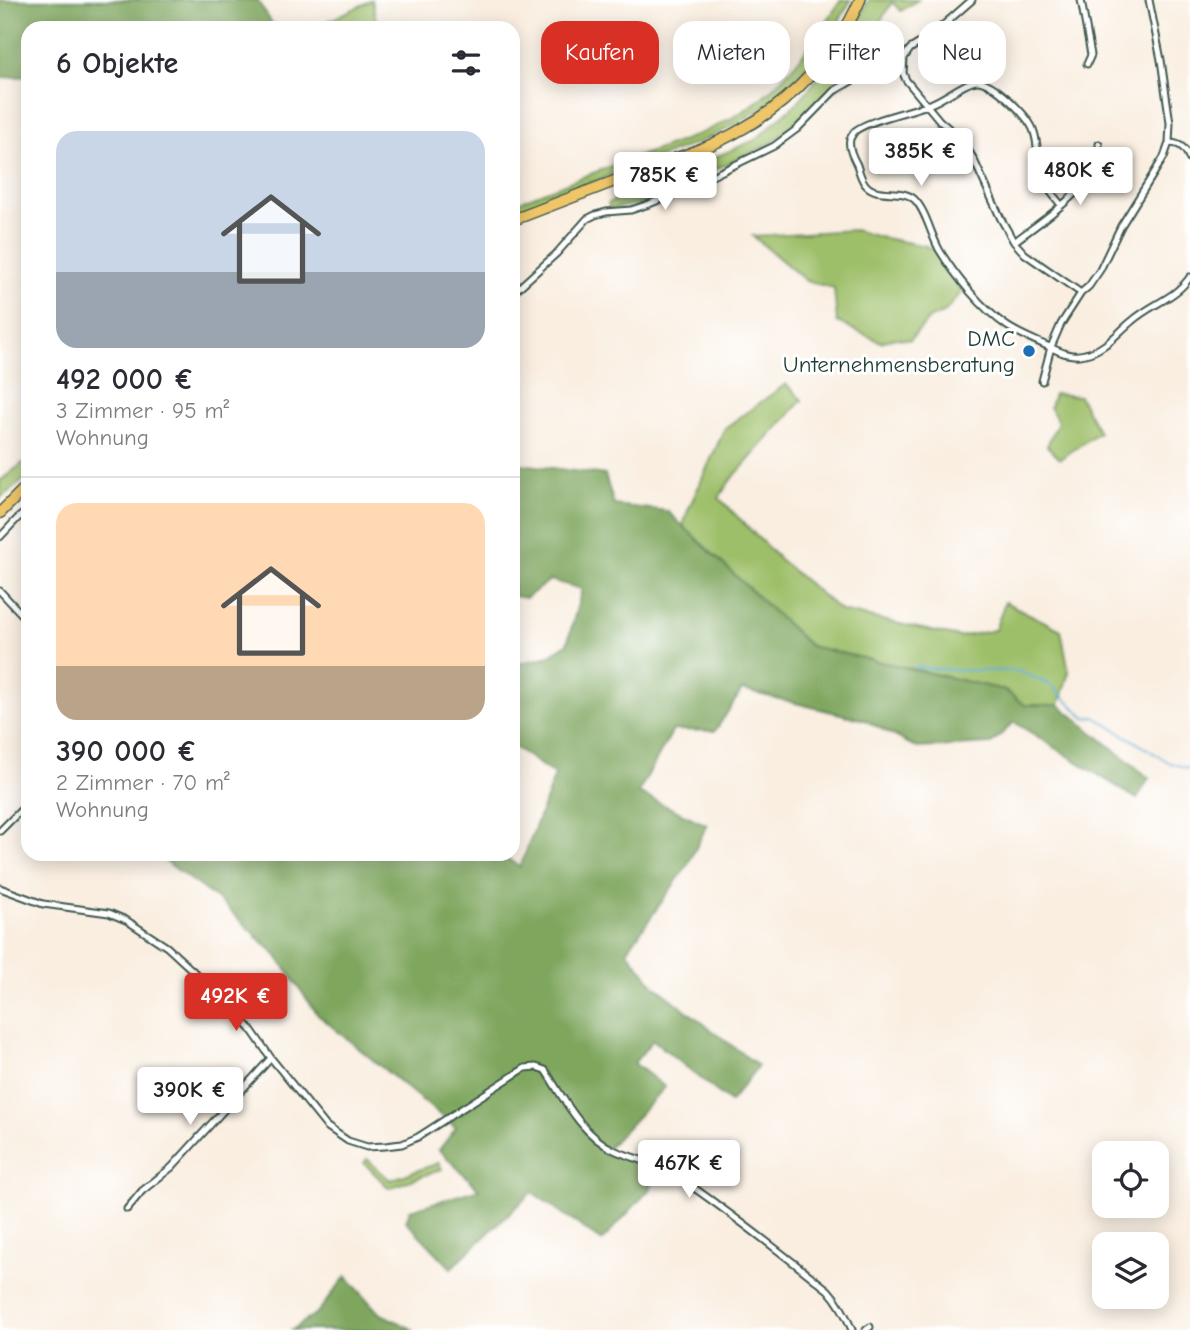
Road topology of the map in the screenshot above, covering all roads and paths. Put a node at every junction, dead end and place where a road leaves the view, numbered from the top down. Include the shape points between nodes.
1 (860, 0) edge
2 (972, 0) edge
3 (1081, 0) edge
4 (1149, 0) edge
5 (904, 58) edge
6 (1087, 64) dead end
7 (904, 75) edge
8 (848, 84) edge
9 (927, 106) junction
10 (1169, 143) junction
11 (1099, 144) dead end
12 (1190, 160) edge
13 (1061, 205) junction
14 (520, 217) edge
15 (1014, 242) junction
16 (1190, 277) edge
17 (520, 287) edge
18 (1081, 293) junction
19 (1051, 347) junction
20 (1042, 381) dead end
21 (21, 492) edge
22 (0, 513) edge
23 (21, 516) edge
24 (0, 537) edge
25 (0, 591) edge
26 (21, 614) edge
27 (21, 810) edge
28 (0, 831) edge
29 (0, 888) edge
30 (271, 1058) junction
31 (127, 1209) dead end
32 (852, 1330) edge

1 - 14 highway via 839,38 804,81 743,129
2 - 5 street via 910,48
3 - 6 street via 1091,55
4 - 10 street via 1170,123
7 - 9 street
8 - 17 street via 774,146 649,204 587,219
9 - 13 street via 971,82 989,84 1030,123 1044,180
9 - 15 street via 961,139
9 - 19 street via 867,124 850,137 865,183 878,192 913,198 943,255 971,292 1009,327
10 - 12 street via 1184,148
10 - 18 street via 1100,270
11 - 13 street via 1093,170 1077,193
13 - 15 street
15 - 18 street
16 - 19 street via 1173,295 1147,308 1100,348 1074,355
18 - 19 street
19 - 20 street
21 - 22 highway
23 - 24 street
25 - 26 street
27 - 28 street
29 - 30 street via 43,904 126,920 192,970 250,1028
30 - 31 street via 172,1167
30 - 32 street via 326,1126 367,1147 402,1144 525,1068 545,1070 578,1120 603,1144 670,1171 707,1198 828,1290

